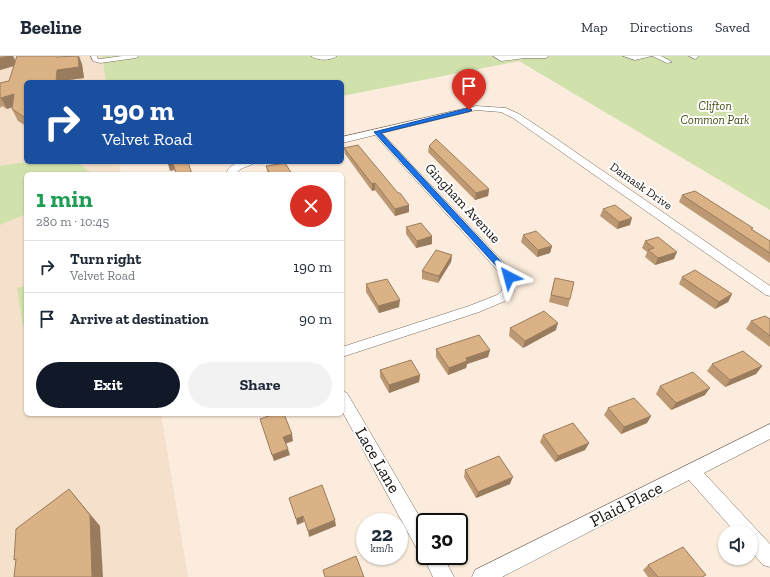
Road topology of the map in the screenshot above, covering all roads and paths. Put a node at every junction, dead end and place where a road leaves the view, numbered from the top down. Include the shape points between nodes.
1 (136, 56) edge
2 (314, 56) edge
3 (334, 56) edge
4 (496, 56) edge
5 (525, 56) edge
6 (546, 56) edge
7 (626, 56) edge
8 (649, 56) edge
9 (655, 56) edge
10 (94, 58) edge
11 (669, 62) dead end
12 (376, 132) junction
13 (344, 140) edge
14 (246, 164) edge
15 (233, 170) edge
16 (770, 292) edge
17 (344, 351) edge
18 (344, 401) edge
19 (770, 431) edge
20 (692, 471) junction
21 (741, 525) edge
22 (416, 528) edge
23 (758, 545) edge
24 (770, 558) edge
25 (437, 565) edge
26 (444, 577) edge
27 (482, 577) edge

1 - 10 street via 100,61
2 - 3 street
4 - 5 street via 501,59
5 - 6 street
7 - 8 street
9 - 11 street
12 - 13 street, Damask Drive
12 - 16 street, Damask Drive via 476,108 494,108 510,112
12 - 17 street, Gingham Avenue via 502,268 509,277 508,291 501,298 474,309
14 - 15 street
18 - 22 street, Lace Lane
19 - 20 street, Plaid Place
20 - 21 street
20 - 27 street, Plaid Place
23 - 24 street
25 - 26 street

